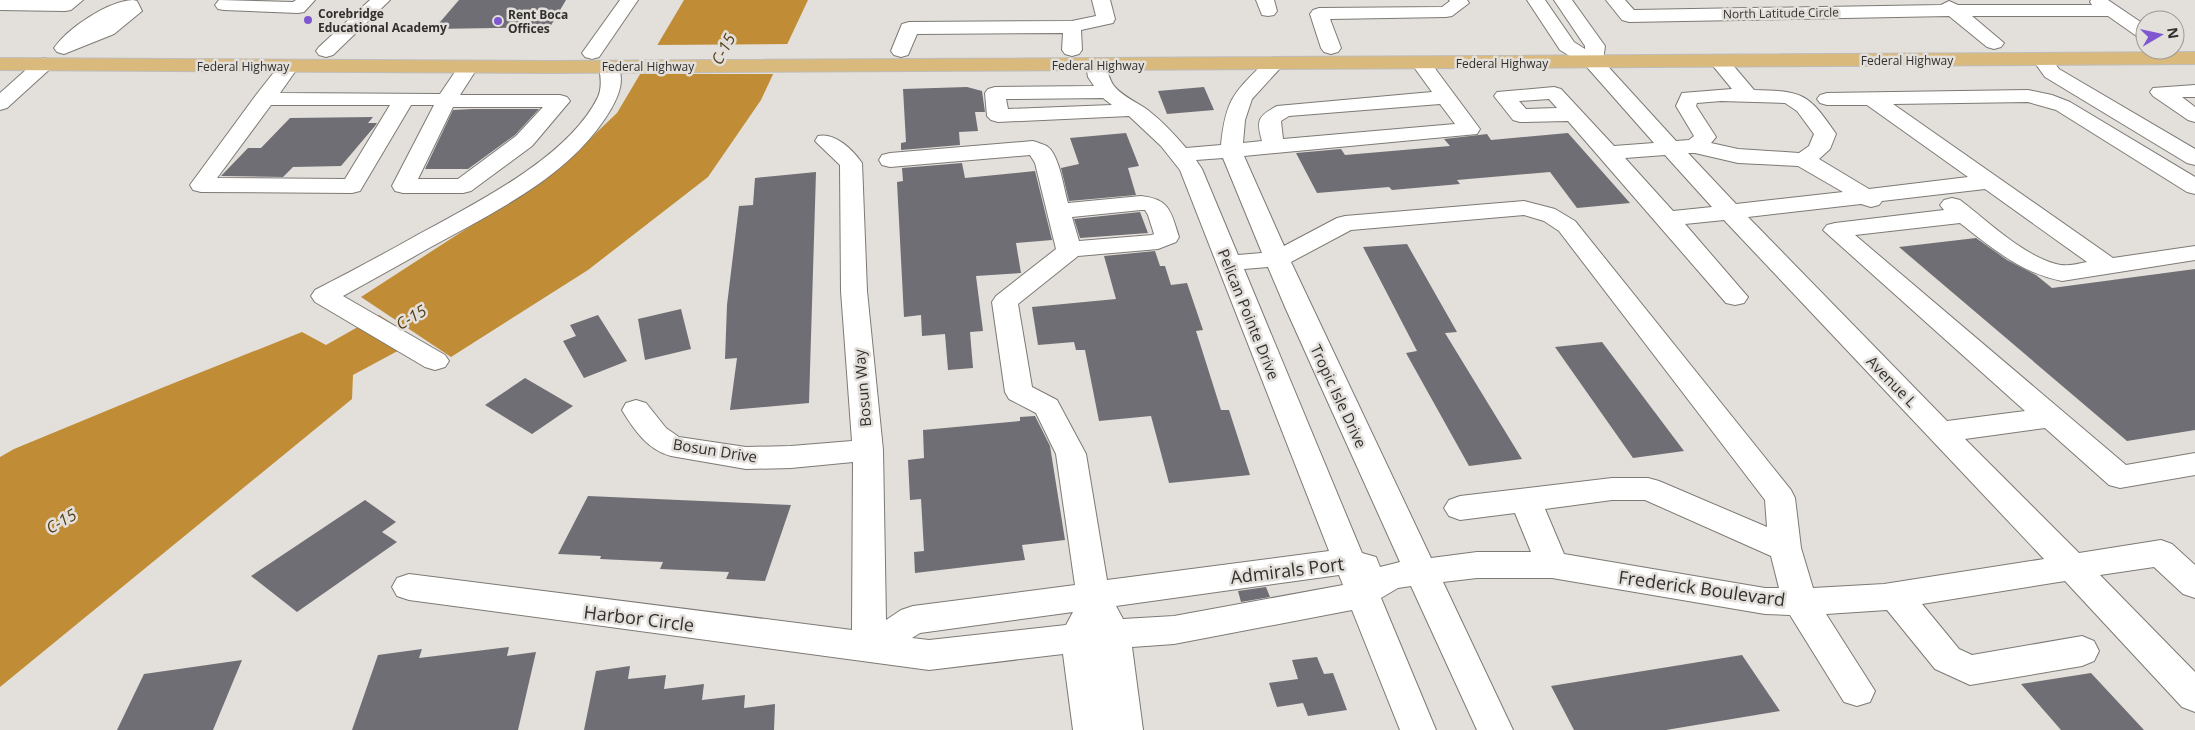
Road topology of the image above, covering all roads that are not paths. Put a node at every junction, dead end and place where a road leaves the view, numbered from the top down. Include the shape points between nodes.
1 (231, 0) edge
2 (306, 0) edge
3 (400, 0) edge
4 (629, 0) edge
5 (1101, 0) edge
6 (1458, 0) edge
7 (1536, 0) edge
8 (1563, 0) edge
9 (1615, 0) edge
10 (2096, 0) edge
11 (70, 3) edge
12 (135, 3) edge
13 (378, 3) edge
14 (1947, 5) edge
15 (1995, 5) edge
16 (0, 6) edge
17 (1870, 6) edge
18 (1317, 7) edge
19 (2113, 11) junction
20 (2135, 26) edge
21 (1072, 27) junction
22 (2135, 42) edge
23 (2083, 43) junction
24 (1994, 44) junction
25 (1567, 46) junction
26 (0, 47) edge
27 (64, 48) junction
28 (1331, 48) junction
29 (1151, 49) junction
30 (200, 50) junction
31 (1072, 50) junction
32 (326, 51) junction
33 (901, 51) junction
34 (1594, 54) junction
35 (606, 57) junction
36 (2195, 58) edge
37 (791, 59) junction
38 (2042, 59) junction
39 (2068, 59) junction
40 (0, 60) edge
41 (1719, 62) junction
42 (1421, 63) junction
43 (0, 64) edge
44 (44, 64) junction
45 (1274, 64) junction
46 (1020, 65) junction
47 (1096, 65) junction
48 (289, 66) junction
49 (468, 67) junction
50 (2195, 91) edge
51 (1108, 92) junction
52 (1747, 95) junction
53 (1445, 97) junction
54 (1827, 98) dead end
55 (1871, 98) junction
56 (263, 100) junction
57 (404, 100) junction
58 (447, 101) junction
59 (0, 104) edge
60 (1134, 110) junction
61 (1573, 114) dead end
62 (2195, 116) edge
63 (826, 141) dead end
64 (2195, 142) edge
65 (1276, 147) junction
66 (1683, 147) junction
67 (1231, 151) junction
68 (1609, 152) junction
69 (1180, 155) junction
70 (2195, 158) edge
71 (890, 160) dead end
72 (1803, 160) junction
73 (2185, 173) edge
74 (1988, 182) junction
75 (2195, 187) edge
76 (1931, 189) junction
77 (1865, 196) junction
78 (1058, 211) junction
79 (1730, 212) junction
80 (1966, 215) junction
81 (1668, 219) junction
82 (1899, 223) junction
83 (1068, 248) junction
84 (2195, 253) edge
85 (1277, 258) junction
86 (1228, 262) junction
87 (2108, 266) junction
88 (1735, 297) dead end
89 (435, 361) dead end
90 (636, 410) dead end
91 (2051, 417) junction
92 (1941, 432) junction
93 (868, 450) junction
94 (2195, 464) edge
95 (1526, 500) junction
96 (1460, 508) dead end
97 (1785, 548) junction
98 (1349, 561) junction
99 (1552, 565) junction
100 (2072, 566) junction
101 (1392, 580) junction
102 (2195, 585) edge
103 (409, 588) dead end
104 (1093, 594) junction
105 (1895, 595) junction
106 (1800, 602) junction
107 (1113, 634) junction
108 (1078, 638) junction
109 (869, 648) junction
110 (2082, 651) dead end
111 (1857, 692) dead end
112 (2195, 696) edge
113 (1090, 730) edge
114 (1125, 730) edge
115 (1418, 730) edge
116 (1495, 730) edge

1 - 2 street via 224,5 298,8
3 - 13 street
4 - 35 street
5 - 21 street via 1106,18
6 - 18 street via 1460,3 1446,12
7 - 25 street
8 - 34 street, Avenue L
9 - 17 street, North Latitude Circle via 1629,16
10 - 19 street
11 - 12 street
11 - 16 street
12 - 27 street via 133,11 107,30
13 - 32 street
14 - 15 street, North Latitude Circle
14 - 17 street, North Latitude Circle
14 - 24 street
15 - 19 street, North Latitude Circle
18 - 28 street
19 - 20 street
21 - 31 street
21 - 33 street via 909,28
22 - 23 main road, Federal Highway
23 - 24 main road, Federal Highway
23 - 38 main road via 2052,50
24 - 34 main road, Federal Highway
25 - 28 main road, Federal Highway
25 - 34 main road, Federal Highway
26 - 27 main road, Federal Highway
27 - 30 main road, Federal Highway
27 - 40 main road
28 - 29 main road, Federal Highway
29 - 31 main road, Federal Highway
29 - 47 main road via 1117,56
30 - 32 main road, Federal Highway
30 - 44 main road via 96,55
31 - 33 main road, Federal Highway
31 - 46 main road via 1056,59
32 - 35 main road, Federal Highway
33 - 37 main road, Federal Highway
34 - 41 main road, Federal Highway
34 - 42 main road, Federal Highway
34 - 66 street, Avenue L
35 - 37 main road, Federal Highway via 640,60
35 - 49 main road, Federal Highway
35 - 89 street via 612,82 609,96 595,119 543,168 472,216 324,296
36 - 39 main road, Federal Highway
37 - 46 main road, Federal Highway
38 - 39 main road, Federal Highway
38 - 41 main road, Federal Highway
38 - 70 street via 2052,73
39 - 64 street via 2074,70
41 - 52 street
42 - 45 main road, Federal Highway
42 - 53 street
43 - 44 main road, Federal Highway
44 - 48 main road, Federal Highway
44 - 59 street
45 - 47 main road, Federal Highway
45 - 67 street, Tropic Isle Drive via 1242,98 1234,120
46 - 47 main road, Federal Highway
47 - 51 street, Pelican Pointe Drive via 1098,77
48 - 49 main road, Federal Highway
48 - 56 street
49 - 58 street
50 - 62 street via 2160,92
51 - 60 street, Pelican Pointe Drive
51 - 60 street via 995,93 998,116
52 - 66 street via 1689,97 1686,106 1705,137
52 - 72 street via 1787,97 1807,107 1825,134 1819,149
53 - 65 street via 1284,110 1270,118 1270,131
53 - 65 street via 1469,129
54 - 55 street
55 - 73 street via 2028,96 2045,100 2063,106
55 - 74 street
56 - 57 street
56 - 57 street via 201,185 352,186
57 - 58 street
58 - 58 street via 456,101 560,101 524,142 464,186 403,186
60 - 69 street, Pelican Pointe Drive
61 - 68 street
63 - 93 street, Bosun Way via 851,163 854,291
65 - 67 street
66 - 68 street
66 - 72 street via 1738,156
66 - 79 street, Avenue L
67 - 69 street
67 - 85 street, Tropic Isle Drive
68 - 81 street
69 - 86 street, Pelican Pointe Drive via 1191,169
71 - 78 street via 1033,148 1041,152 1046,164
72 - 77 street
73 - 75 street
74 - 76 street
74 - 87 street
76 - 77 street
76 - 80 street
77 - 79 street
77 - 82 street
78 - 83 street
78 - 83 street via 1152,204 1160,214 1167,237 1158,242
79 - 81 street
79 - 92 street, Avenue L
80 - 82 street
80 - 87 street via 2030,263 2049,271 2063,273
81 - 88 street
82 - 91 street via 1835,230
83 - 104 street via 1069,251 1005,302 1019,392 1047,407 1071,454
84 - 87 street
85 - 86 street
85 - 97 street via 1346,223 1524,208 1549,214 1567,226 1780,498
85 - 101 street, Tropic Isle Drive
86 - 98 street, Pelican Pointe Drive
90 - 93 street, Bosun Drive via 656,435 671,446 746,458
91 - 92 street
91 - 94 street via 2120,477
92 - 100 street, Avenue L
93 - 109 street, Bosun Way
95 - 96 street
95 - 97 street via 1612,489 1648,489
95 - 99 street
97 - 106 street
98 - 101 street, Admirals Port
98 - 104 street, Admirals Port
99 - 101 street, Frederick Boulevard via 1477,565
99 - 106 street, Frederick Boulevard via 1765,601
100 - 102 street, Frederick Boulevard via 2162,553
100 - 105 street, Frederick Boulevard
100 - 112 street, Avenue L
101 - 107 street via 1348,598 1174,630
101 - 115 street, Tropic Isle Drive
101 - 116 street, Tropic Isle Drive
103 - 109 street, Harbor Circle
104 - 107 street
104 - 108 street
104 - 109 street, Admirals Port via 912,620
105 - 106 street, Frederick Boulevard
105 - 110 street via 1947,659 1970,670
106 - 111 street
107 - 108 street
107 - 114 street
108 - 109 street via 929,655
108 - 113 street

